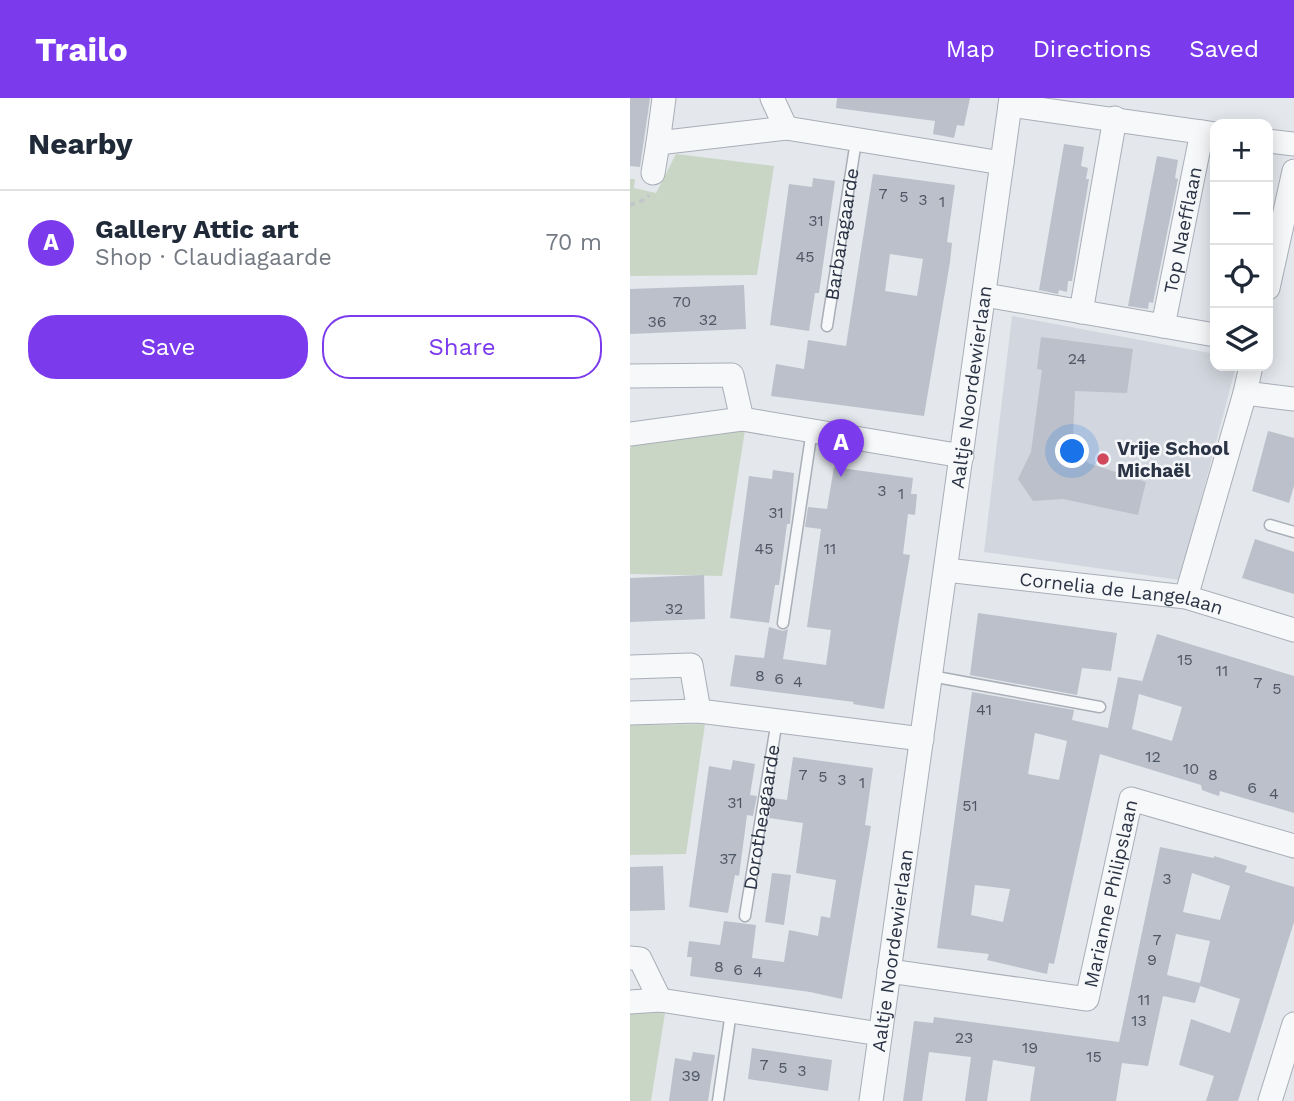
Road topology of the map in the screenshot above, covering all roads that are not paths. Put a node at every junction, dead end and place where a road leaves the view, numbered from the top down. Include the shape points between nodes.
1 (664, 98) edge
2 (772, 98) edge
3 (1010, 102) edge
4 (1115, 118) junction
5 (786, 128) junction
6 (1209, 133) edge
7 (856, 141) junction
8 (1273, 142) edge
9 (658, 143) junction
10 (1294, 144) edge
11 (1002, 163) junction
12 (1294, 171) edge
13 (653, 173) dead end
14 (1273, 266) edge
15 (985, 295) junction
16 (1081, 312) junction
17 (827, 326) dead end
18 (1163, 326) junction
19 (1210, 334) edge
20 (1250, 371) edge
21 (630, 376) edge
22 (1245, 393) junction
23 (1294, 399) edge
24 (742, 418) junction
25 (812, 430) junction
26 (630, 433) edge
27 (962, 456) junction
28 (1270, 524) dead end
29 (1294, 532) edge
30 (946, 570) junction
31 (1186, 597) junction
32 (783, 622) dead end
33 (1294, 630) edge
34 (630, 667) edge
35 (931, 676) junction
36 (1100, 707) dead end
37 (699, 710) junction
38 (630, 713) edge
39 (777, 720) junction
40 (922, 739) junction
41 (1294, 846) edge
42 (745, 916) dead end
43 (630, 958) edge
44 (889, 971) junction
45 (660, 1000) junction
46 (630, 1002) edge
47 (731, 1012) junction
48 (1294, 1024) edge
49 (880, 1034) junction
50 (1288, 1063) edge
51 (718, 1101) edge
52 (871, 1101) edge
53 (1270, 1101) edge

1 - 9 street
2 - 5 street
3 - 4 street, Top Naefflaan
3 - 11 street, Aaltje Noordewierlaan
4 - 6 street, Top Naefflaan
4 - 16 street
5 - 7 street, Barbaragaarde
5 - 9 street, Barbaragaarde
6 - 18 street, Top Naefflaan
7 - 11 street, Barbaragaarde
7 - 17 lane, Barbaragaarde
8 - 10 street
9 - 13 street
11 - 15 street, Aaltje Noordewierlaan
12 - 14 street
15 - 16 street
15 - 27 street, Aaltje Noordewierlaan
16 - 18 street
18 - 19 street
20 - 22 street
21 - 24 street via 733,375
22 - 23 street
22 - 31 street
24 - 25 street
24 - 26 street
25 - 27 street
25 - 32 lane
27 - 30 street, Aaltje Noordewierlaan
28 - 29 lane
30 - 31 street, Cornelia de Langelaan
30 - 35 street, Aaltje Noordewierlaan
31 - 33 street, Cornelia de Langelaan
34 - 37 street via 691,665
35 - 36 lane
35 - 40 street, Aaltje Noordewierlaan
37 - 38 street, Dorotheagaarde
37 - 39 street, Dorotheagaarde
39 - 40 street, Dorotheagaarde
39 - 42 lane, Dorotheagaarde
40 - 44 street, Aaltje Noordewierlaan
41 - 44 street, Marianne Philipslaan via 1131,799 1087,999
43 - 45 street via 640,959
44 - 49 street, Aaltje Noordewierlaan
45 - 46 street
45 - 47 street
47 - 49 street
47 - 51 lane
48 - 50 street
49 - 52 street, Aaltje Noordewierlaan
50 - 53 street

